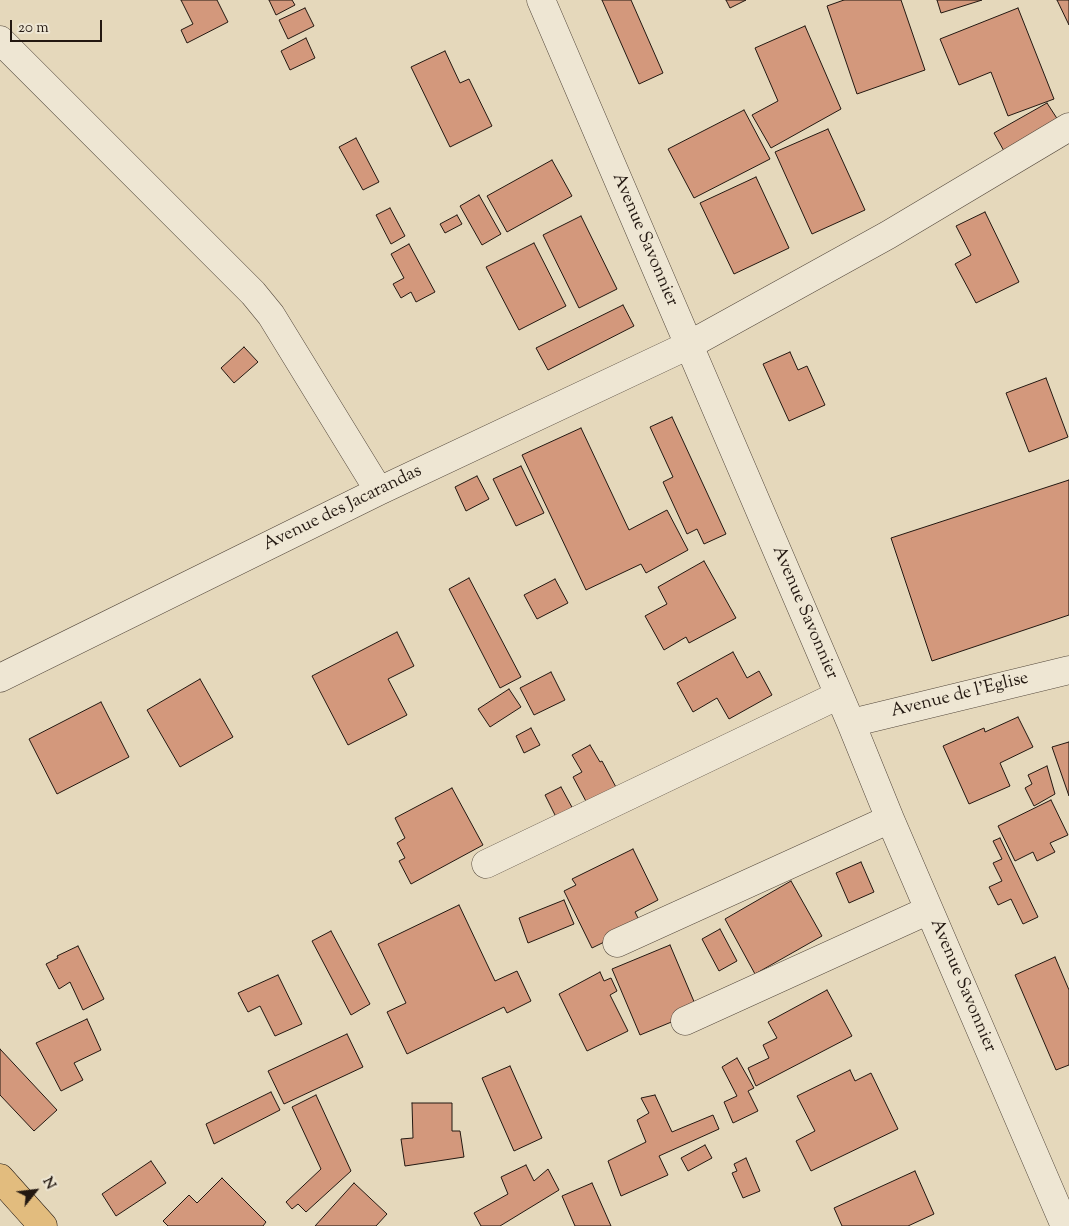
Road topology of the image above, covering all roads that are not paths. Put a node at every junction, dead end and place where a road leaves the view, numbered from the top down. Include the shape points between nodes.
1 (541, 0) edge
2 (0, 40) edge
3 (1069, 127) edge
4 (689, 346) junction
5 (379, 491) junction
6 (1069, 670) edge
7 (0, 678) edge
8 (839, 695) junction
9 (851, 723) junction
10 (890, 819) junction
11 (486, 864) dead end
12 (929, 910) junction
13 (617, 943) dead end
14 (685, 1021) dead end
15 (0, 1178) edge
16 (43, 1226) edge
17 (1064, 1226) edge

1 - 4 street, Avenue Savonnier
2 - 5 street via 272,315
3 - 4 street, Avenue des Jacarandas via 888,235
4 - 5 street, Avenue des Jacarandas
4 - 8 street, Avenue Savonnier
5 - 7 street, Avenue des Jacarandas
6 - 9 street, Avenue de l'Eglise
8 - 9 street, Avenue Savonnier
8 - 11 street
9 - 10 street, Avenue Savonnier
10 - 12 street, Avenue Savonnier
10 - 13 street
12 - 14 street
12 - 17 street, Avenue Savonnier
15 - 16 main road

